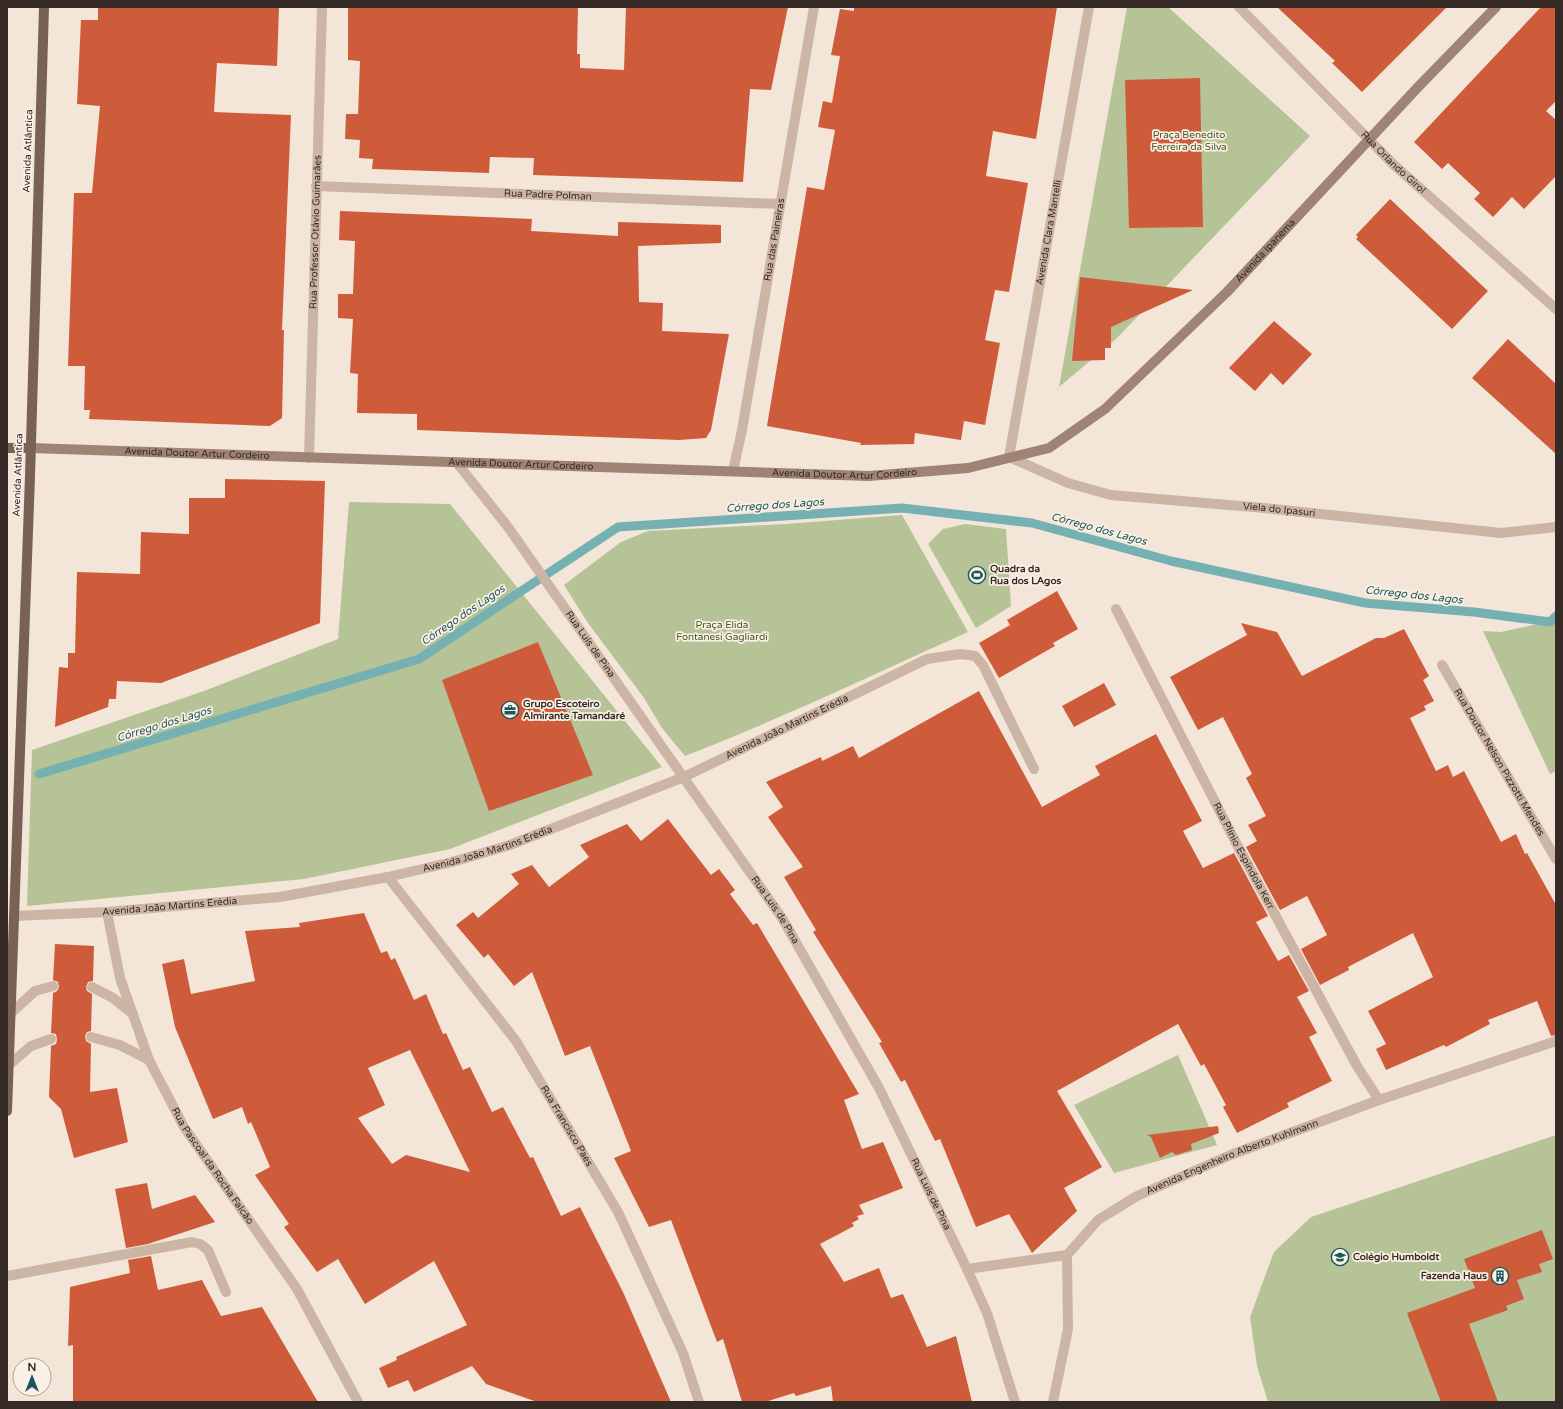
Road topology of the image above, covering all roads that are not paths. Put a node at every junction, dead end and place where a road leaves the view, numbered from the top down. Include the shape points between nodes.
1 (44, 7) edge
2 (322, 7) edge
3 (814, 7) edge
4 (1089, 7) edge
5 (1240, 7) edge
6 (1496, 7) edge
7 (1370, 139) junction
8 (316, 186) junction
9 (780, 204) junction
10 (1556, 309) edge
11 (7, 448) edge
12 (31, 448) junction
13 (1009, 457) junction
14 (309, 458) junction
15 (457, 463) junction
16 (733, 471) junction
17 (1556, 527) edge
18 (1116, 608) dead end
19 (1442, 665) dead end
20 (1034, 769) dead end
21 (684, 776) junction
22 (1556, 859) edge
23 (388, 877) junction
24 (107, 912) junction
25 (14, 916) junction
26 (53, 986) dead end
27 (92, 987) dead end
28 (10, 1014) junction
29 (133, 1014) junction
30 (91, 1037) dead end
31 (51, 1039) dead end
32 (1556, 1041) edge
33 (149, 1060) junction
34 (9, 1065) junction
35 (1379, 1100) junction
36 (7, 1111) edge
37 (1067, 1255) junction
38 (967, 1269) junction
39 (7, 1276) edge
40 (226, 1292) dead end
41 (358, 1402) edge
42 (699, 1402) edge
43 (1015, 1402) edge
44 (1053, 1402) edge

1 - 12 main road, Avenida Atlântica
2 - 8 street, Rua Professor Otávio Guimarães
3 - 9 street, Rua das Paineiras
4 - 13 street, Avenida Clara Mantelli
5 - 7 street, Rua Orlando Girol
6 - 7 street, Avenida Ipanema
7 - 10 street, Rua Orlando Girol via 1394,165
7 - 13 street, Avenida Ipanema via 1227,292 1105,409 1049,448
8 - 9 street, Rua Padre Polman
8 - 14 street, Rua Professor Otávio Guimarães
9 - 16 street, Rua das Paineiras
11 - 12 main road
12 - 14 street, Avenida Doutor Artur Cordeiro
12 - 25 main road, Avenida Atlântica
13 - 16 street, Avenida Doutor Artur Cordeiro via 968,468 869,476
13 - 17 street, Viela do Ipasuri via 1068,483 1111,495 1501,533
14 - 15 street, Avenida Doutor Artur Cordeiro
15 - 16 street, Avenida Doutor Artur Cordeiro
15 - 21 street, Rua Luís de Pina via 508,527
18 - 35 street, Rua Plínio Espíndola Kerr via 1235,841 1357,1066
19 - 22 street, Rua Doutor Nelson Pizzotti Mendes
20 - 21 street, Avenida João Martins Erédia via 983,666 975,656 961,654 928,659
21 - 23 street, Avenida João Martins Erédia via 510,844 452,862
21 - 38 street, Rua Luís de Pina via 782,918 878,1088
23 - 24 street, Avenida João Martins Erédia via 280,897
23 - 42 street, Rua Francisco Paes via 516,1041 618,1212 683,1353
24 - 25 street, Avenida João Martins Erédia
24 - 29 street, Rua Pascoal da Rocha Falcão via 120,978
25 - 28 main road, Avenida Atlântica
26 - 28 street via 35,992
27 - 29 street via 113,998
28 - 34 main road, Avenida Atlântica
29 - 33 street, Rua Pascoal da Rocha Falcão
30 - 33 street via 120,1045
31 - 34 street via 31,1046
32 - 35 street, Avenida Engenheiro Alberto Kuhlmann
33 - 41 street, Rua Pascoal da Rocha Falcão via 184,1127 298,1289
34 - 36 main road, Avenida Atlântica
35 - 37 street, Avenida Engenheiro Alberto Kuhlmann via 1233,1154 1137,1196 1098,1220
37 - 38 street
37 - 44 street via 1068,1330
38 - 43 street, Rua Luís de Pina via 987,1313
39 - 40 street via 192,1242 208,1250

